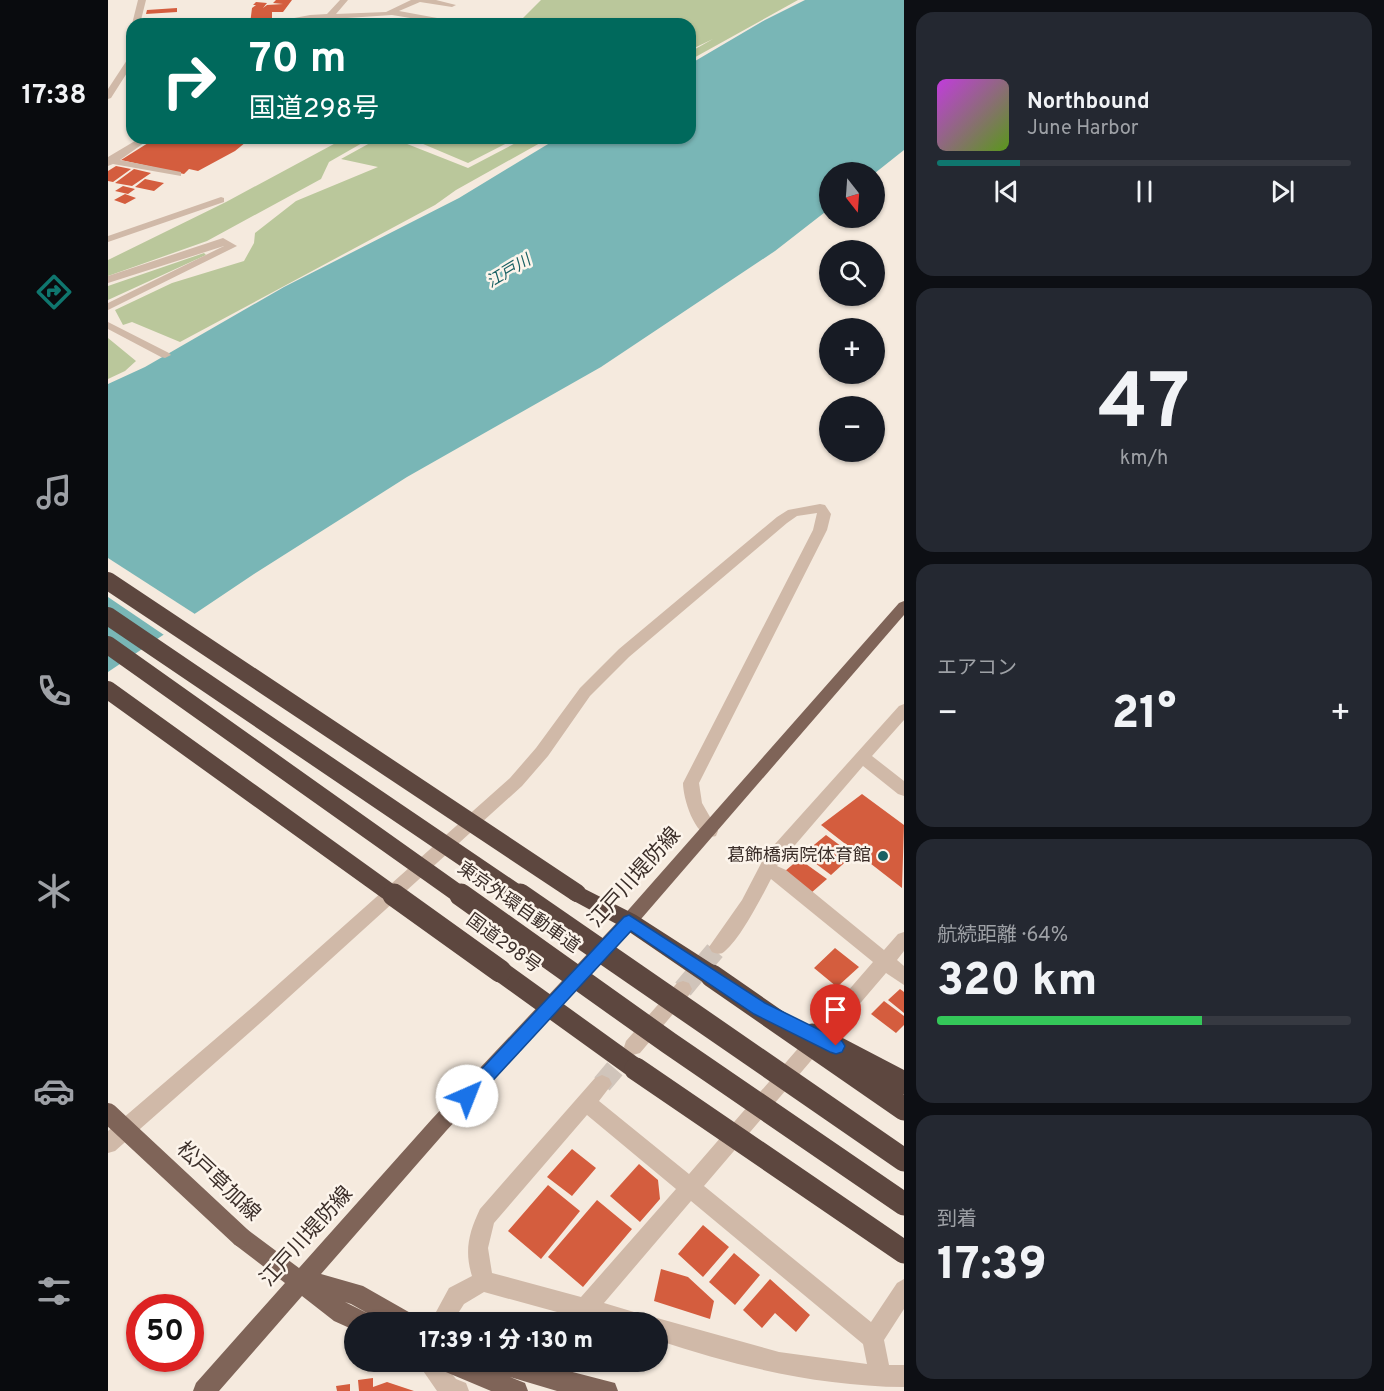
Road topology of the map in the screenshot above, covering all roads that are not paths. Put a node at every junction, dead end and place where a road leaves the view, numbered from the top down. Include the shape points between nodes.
1 (142, 0) edge
2 (344, 0) edge
3 (417, 0) edge
4 (422, 0) edge
5 (452, 5) dead end
6 (390, 13) junction
7 (331, 16) junction
8 (138, 18) edge
9 (294, 18) edge
10 (328, 18) edge
11 (383, 18) edge
12 (421, 18) edge
13 (125, 70) edge
14 (108, 96) edge
15 (136, 144) edge
16 (109, 161) edge
17 (178, 174) dead end
18 (221, 200) dead end
19 (108, 239) edge
20 (108, 280) edge
21 (108, 307) edge
22 (108, 325) edge
23 (165, 355) dead end
24 (108, 581) edge
25 (904, 606) edge
26 (108, 616) edge
27 (108, 645) edge
28 (108, 690) edge
29 (904, 710) edge
30 (864, 758) junction
31 (904, 790) edge
32 (710, 831) junction
33 (768, 870) junction
34 (629, 921) junction
35 (904, 939) edge
36 (717, 947) tunnel mouth
37 (885, 962) junction
38 (904, 977) edge
39 (683, 989) tunnel mouth
40 (759, 1008) junction
41 (551, 1009) junction
42 (635, 1058) junction
43 (904, 1083) edge
44 (602, 1084) tunnel mouth
45 (586, 1102) junction
46 (904, 1109) edge
47 (108, 1113) edge
48 (108, 1144) edge
49 (904, 1160) edge
50 (689, 1186) junction
51 (904, 1204) edge
52 (904, 1252) edge
53 (300, 1279) junction
54 (484, 1281) junction
55 (904, 1290) edge
56 (586, 1308) junction
57 (387, 1312) edge
58 (446, 1312) edge
59 (599, 1312) edge
60 (344, 1314) edge
61 (668, 1333) edge
62 (873, 1338) junction
63 (436, 1372) edge
64 (472, 1372) edge
65 (530, 1372) edge
66 (904, 1376) edge
67 (880, 1377) junction
68 (204, 1391) edge
69 (458, 1391) edge
70 (517, 1391) edge
71 (607, 1391) edge

1 - 8 street
2 - 7 street
3 - 6 street
4 - 5 street
6 - 7 street
6 - 11 street
6 - 12 street
7 - 9 street
7 - 10 street
13 - 14 street
15 - 16 street
16 - 17 street
18 - 19 street
20 - 21 street via 223,241 232,246
22 - 23 street
24 - 34 highway, bridge via 577,893
25 - 32 main road, 江戸川堤防線
26 - 49 highway, 東京外環自動車道, bridge
27 - 51 highway, 東京外環自動車道, bridge via 669,1043
28 - 41 highway, 国道298号, bridge
29 - 30 street
30 - 31 street
30 - 33 street via 772,859
32 - 34 main road, 江戸川堤防線
32 - 48 street via 696,812 690,796 691,783 820,530 824,514 820,508 799,511 782,520 624,653 585,692 516,782
33 - 36 street via 741,918
33 - 37 street via 780,875
34 - 40 highway, bridge
34 - 41 main road, 江戸川堤防線
35 - 37 street
37 - 38 street
37 - 50 street
39 - 42 street
40 - 43 highway, bridge
40 - 46 highway, bridge
41 - 42 highway, 国道298号
41 - 53 main road, 江戸川堤防線 via 439,1125
42 - 52 highway, 国道298号, bridge
44 - 45 street
45 - 50 street
45 - 54 street via 487,1216 475,1249
47 - 53 main road, 松戸草加線, bridge via 241,1237
50 - 56 street
50 - 62 street
53 - 57 main road, 松戸草加線 via 355,1294
53 - 60 main road, 松戸草加線
53 - 68 main road, 江戸川堤防線
54 - 56 street
54 - 58 street via 461,1290
55 - 62 street
56 - 59 street
61 - 67 street via 719,1350 792,1366
62 - 67 street
63 - 69 street via 448,1387
64 - 70 main road
65 - 71 main road
66 - 67 street

